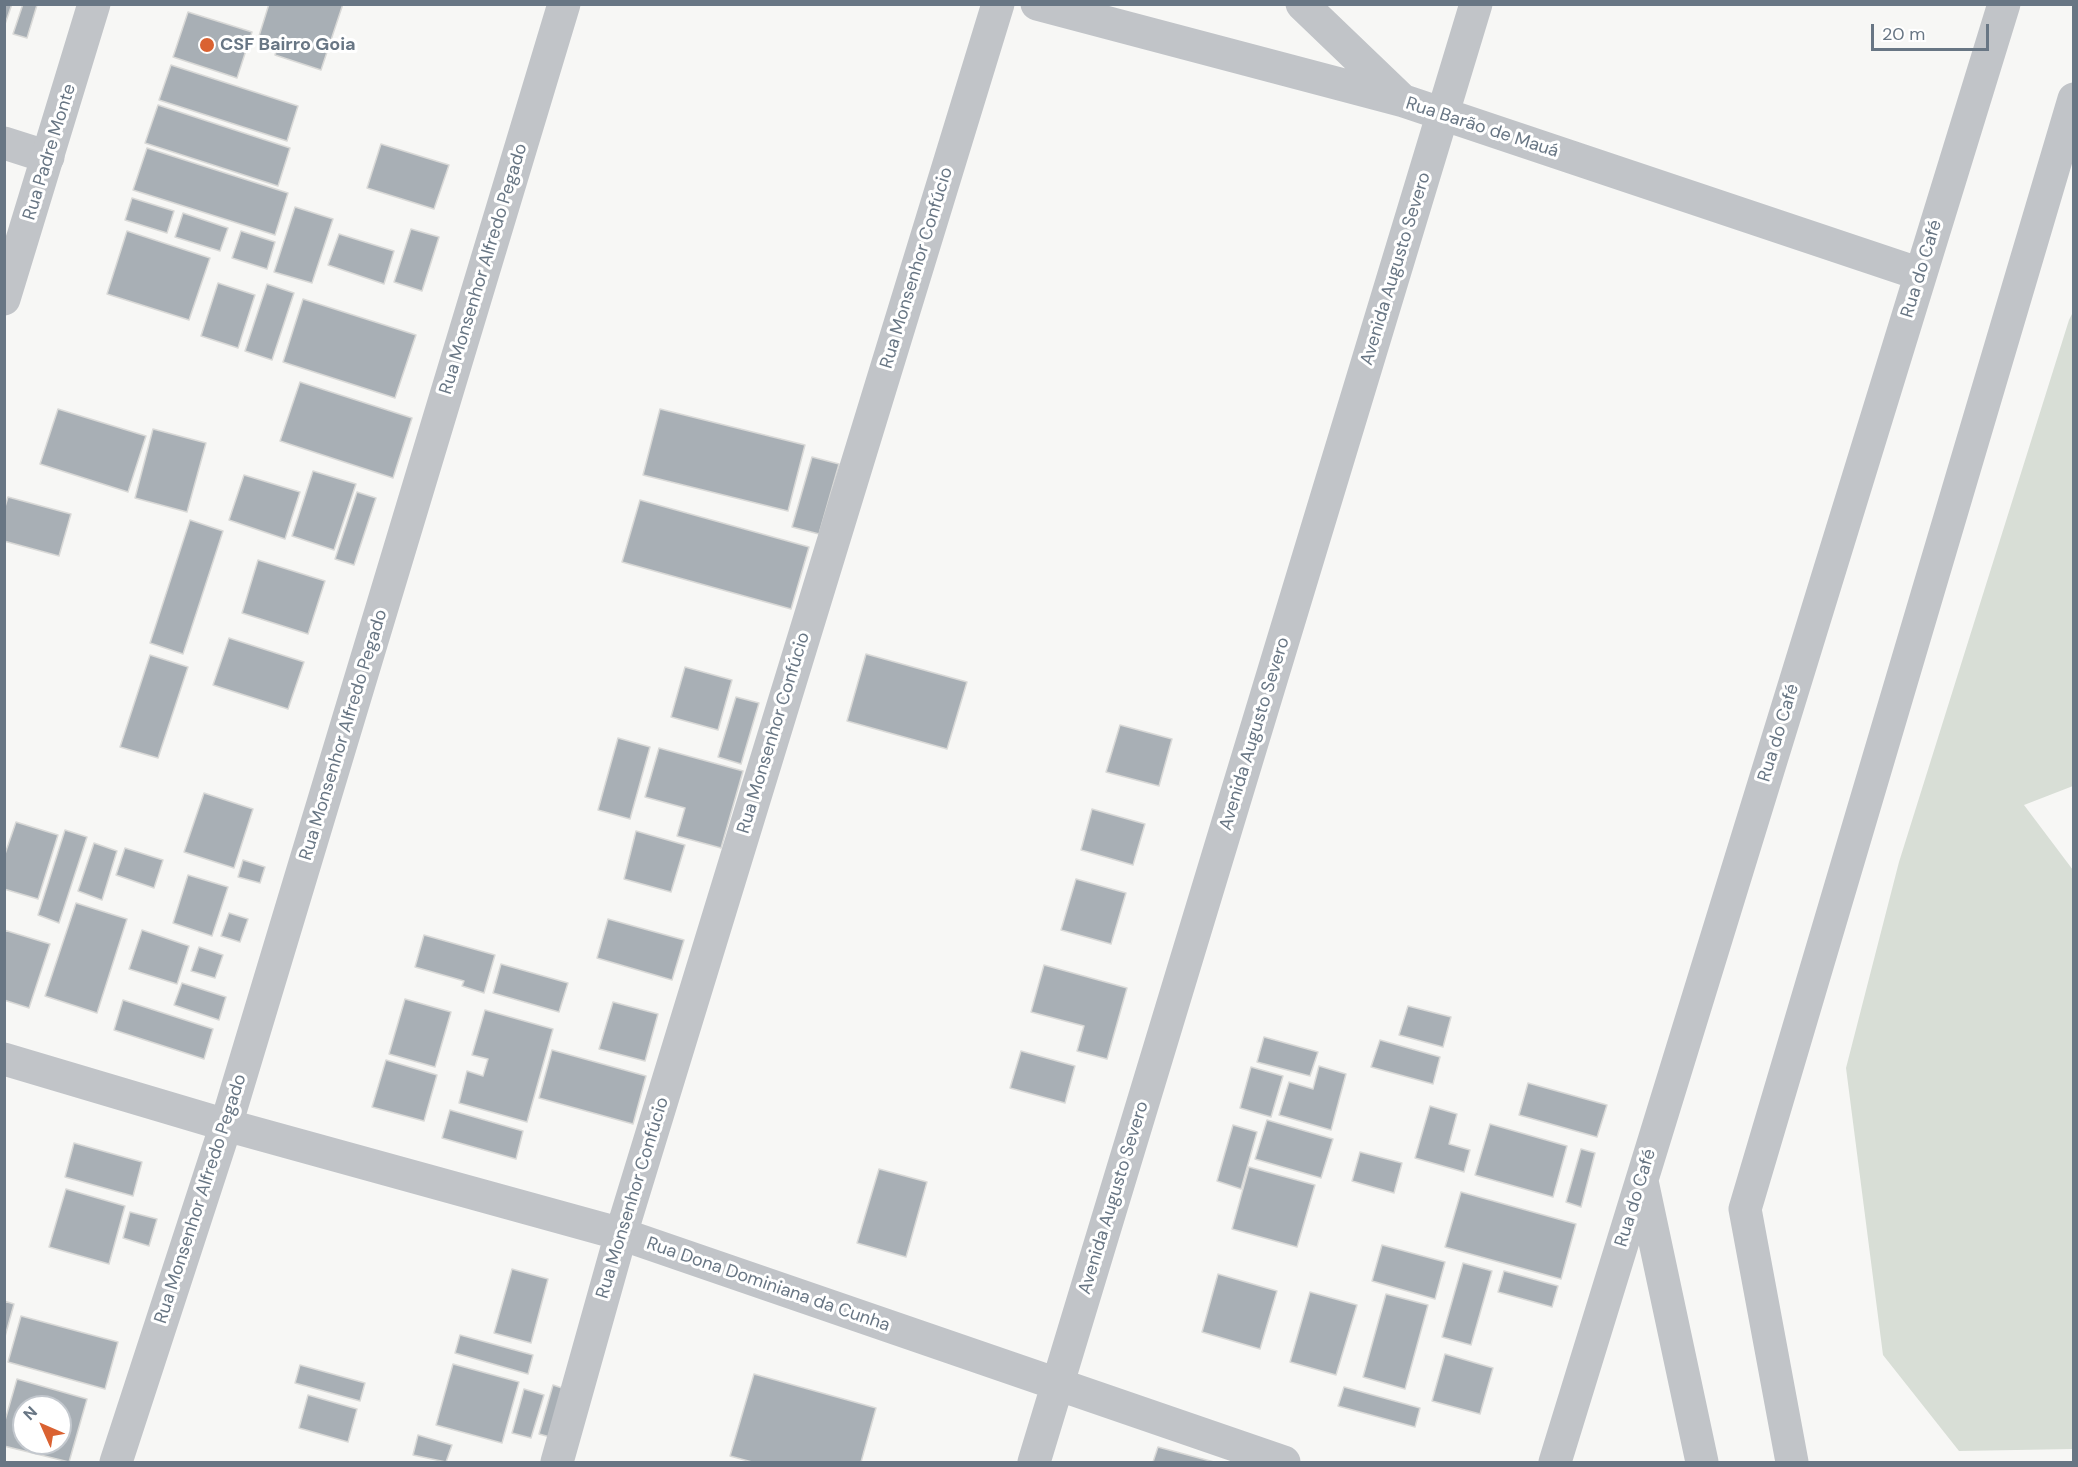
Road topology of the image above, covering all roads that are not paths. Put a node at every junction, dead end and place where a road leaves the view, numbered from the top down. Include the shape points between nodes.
1 (94, 4) edge
2 (564, 4) edge
3 (998, 4) edge
4 (1037, 4) edge
5 (1302, 4) edge
6 (1476, 4) edge
7 (2004, 4) edge
8 (2073, 99) edge
9 (1404, 101) junction
10 (1443, 115) junction
11 (4, 143) edge
12 (48, 157) junction
13 (1920, 274) junction
14 (4, 299) edge
15 (4, 1059) edge
16 (226, 1125) junction
17 (1642, 1179) junction
18 (621, 1234) junction
19 (1057, 1386) junction
20 (116, 1462) edge
21 (557, 1462) edge
22 (1034, 1462) edge
23 (1284, 1462) edge
24 (1555, 1462) edge
25 (1702, 1462) edge
26 (1792, 1462) edge

1 - 12 street, Rua Padre Monte
2 - 16 street, Rua Monsenhor Alfredo Pegado
3 - 18 street, Rua Monsenhor Confúcio
4 - 9 street, Rua Barão de Mauá
5 - 9 street
6 - 10 street, Avenida Augusto Severo
7 - 13 street, Rua do Café
8 - 26 street via 1745,1209
9 - 10 street, Rua Barão de Mauá
10 - 13 street, Rua Barão de Mauá
10 - 19 street, Avenida Augusto Severo
11 - 12 street
12 - 14 street, Rua Padre Monte
13 - 17 street, Rua do Café
15 - 16 street, Rua Dona Dominiana da Cunha
16 - 18 street, Rua Dona Dominiana da Cunha
16 - 20 street, Rua Monsenhor Alfredo Pegado
17 - 24 street, Rua do Café
17 - 25 street
18 - 19 street, Rua Dona Dominiana da Cunha
18 - 21 street, Rua Monsenhor Confúcio
19 - 22 street, Avenida Augusto Severo
19 - 23 street, Rua Dona Dominiana da Cunha

